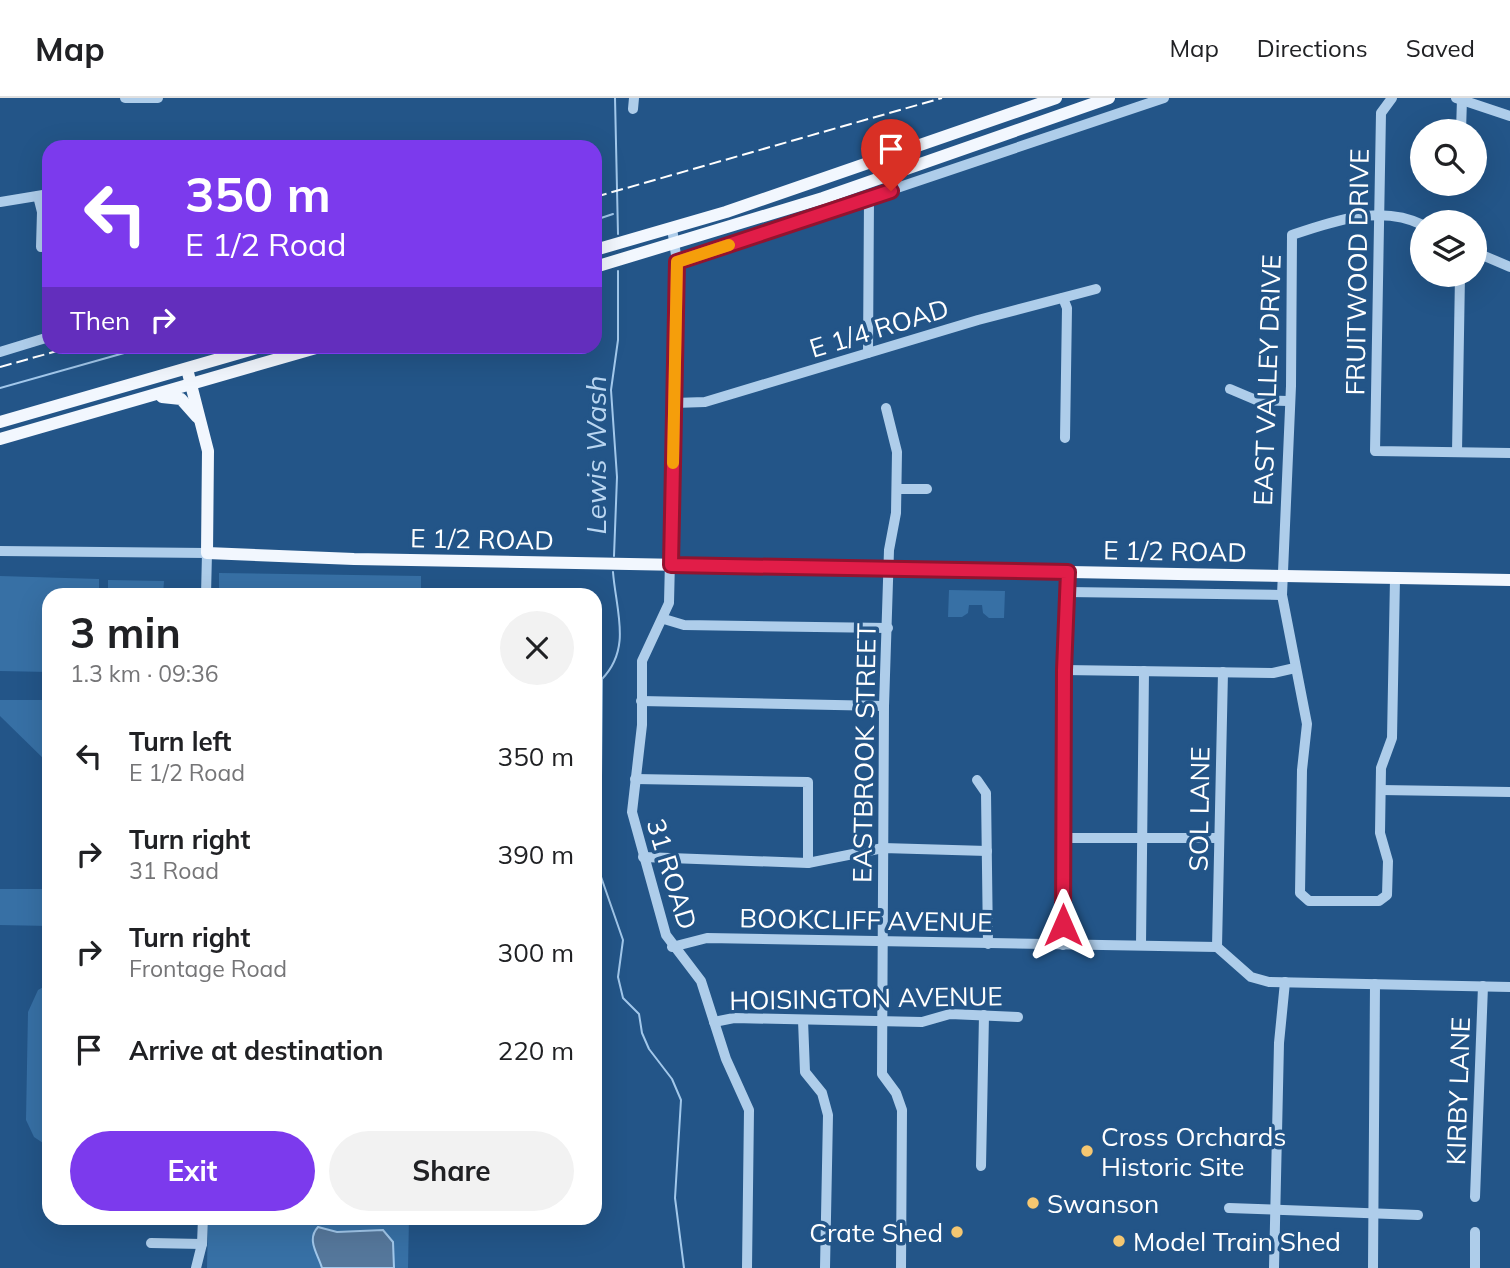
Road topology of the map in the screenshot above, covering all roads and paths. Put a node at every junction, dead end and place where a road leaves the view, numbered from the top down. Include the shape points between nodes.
1 (125, 98) edge
2 (158, 98) edge
3 (1056, 98) edge
4 (1109, 98) edge
5 (1164, 98) edge
6 (1392, 98) edge
7 (1456, 98) edge
8 (1462, 99) edge
9 (1510, 116) edge
10 (1461, 119) edge
11 (42, 195) edge
12 (869, 199) junction
13 (0, 202) edge
14 (42, 212) edge
15 (1379, 216) junction
16 (1410, 221) edge
17 (672, 228) junction
18 (674, 244) junction
19 (41, 247) dead end
20 (602, 248) edge
21 (1487, 257) edge
22 (677, 262) junction
23 (602, 265) edge
24 (1510, 267) edge
25 (1460, 287) edge
26 (1096, 289) dead end
27 (1063, 298) junction
28 (42, 339) edge
29 (0, 352) edge
30 (868, 353) junction
31 (237, 354) edge
32 (296, 354) edge
33 (260, 365) junction
34 (187, 369) junction
35 (192, 385) junction
36 (1230, 389) dead end
37 (1288, 401) junction
38 (674, 403) junction
39 (120, 405) junction
40 (886, 408) dead end
41 (0, 422) edge
42 (206, 433) junction
43 (1065, 438) dead end
44 (0, 439) edge
45 (1457, 452) junction
46 (1510, 453) edge
47 (897, 489) junction
48 (927, 489) dead end
49 (0, 551) edge
50 (207, 553) junction
51 (671, 565) junction
52 (889, 569) junction
53 (1068, 572) junction
54 (1282, 576) junction
55 (1395, 578) junction
56 (1510, 580) edge
57 (206, 588) edge
58 (1067, 592) junction
59 (1282, 595) junction
60 (664, 619) junction
61 (888, 628) junction
62 (1295, 668) junction
63 (1064, 670) junction
64 (1144, 671) junction
65 (1223, 672) junction
66 (641, 701) junction
67 (884, 706) junction
68 (635, 779) junction
69 (977, 780) dead end
70 (1381, 790) junction
71 (1510, 792) edge
72 (1063, 838) junction
73 (1141, 838) junction
74 (1219, 838) junction
75 (883, 848) junction
76 (987, 851) junction
77 (643, 857) junction
78 (808, 863) junction
79 (883, 940) junction
80 (988, 944) junction
81 (1063, 944) junction
82 (1141, 945) junction
83 (672, 947) junction
84 (1217, 947) junction
85 (1285, 982) junction
86 (1375, 984) junction
87 (1483, 986) junction
88 (1510, 986) edge
89 (984, 1015) junction
90 (1018, 1017) dead end
91 (803, 1020) junction
92 (883, 1020) junction
93 (714, 1022) junction
94 (981, 1166) dead end
95 (1475, 1197) dead end
96 (1229, 1209) dead end
97 (1275, 1210) junction
98 (1372, 1215) junction
99 (1418, 1215) dead end
100 (203, 1225) edge
101 (1475, 1232) dead end
102 (150, 1243) dead end
103 (202, 1244) junction
104 (196, 1268) edge
105 (747, 1268) edge
106 (825, 1268) edge
107 (901, 1268) edge
108 (1274, 1268) edge
109 (1373, 1268) edge
110 (1475, 1268) edge

1 - 2 street
3 - 17 main road
4 - 18 main road via 823,198
5 - 12 street
6 - 15 street, FRUITWOOD DRIVE via 1381,113
7 - 8 street
8 - 9 street
8 - 10 street
11 - 13 street
12 - 22 street
12 - 30 street
14 - 19 street
15 - 16 street
15 - 37 street, EAST VALLEY DRIVE via 1348,218 1292,235
15 - 45 street, FRUITWOOD DRIVE via 1375,451
17 - 18 street, 31 ROAD
17 - 20 main road
18 - 22 street, 31 ROAD
18 - 23 main road
21 - 24 street
22 - 38 street, 31 ROAD
25 - 45 street
26 - 27 street, E 1/4 ROAD
27 - 30 street, E 1/4 ROAD
27 - 43 street via 1067,308
28 - 29 street
30 - 38 street, E 1/4 ROAD via 705,402
31 - 34 main road
32 - 33 main road
33 - 35 main road
33 - 42 main road via 209,387
34 - 35 main road
34 - 41 main road
35 - 39 main road
35 - 42 main road
36 - 37 street via 1256,400
37 - 54 street, EAST VALLEY DRIVE
38 - 51 street, 31 ROAD
39 - 42 main road via 158,397 181,399 194,410
39 - 44 main road
40 - 47 street, EASTBROOK STREET via 897,452
42 - 50 main road
45 - 46 street
47 - 48 street
47 - 52 street, EASTBROOK STREET
49 - 50 street, E 1/2 ROAD
50 - 51 main road, E 1/2 ROAD
50 - 57 street
51 - 52 main road, E 1/2 ROAD
51 - 60 street, 31 ROAD
52 - 53 main road, E 1/2 ROAD
52 - 61 street, EASTBROOK STREET
53 - 54 main road, E 1/2 ROAD
53 - 58 street
54 - 55 main road, E 1/2 ROAD
54 - 59 street, EAST VALLEY DRIVE
55 - 56 main road, E 1/2 ROAD
55 - 70 street via 1392,738 1381,768
58 - 59 street
58 - 63 street
59 - 62 street, EAST VALLEY DRIVE
60 - 61 street via 684,625
60 - 66 street, 31 ROAD via 642,661
61 - 67 street, EASTBROOK STREET
62 - 65 street via 1273,673
62 - 70 street, EAST VALLEY DRIVE via 1307,724 1300,893 1309,901 1379,901 1387,895
63 - 64 street
63 - 72 street
64 - 65 street
64 - 73 street
65 - 74 street, SOL LANE
66 - 67 street
66 - 68 street, 31 ROAD
67 - 75 street, EASTBROOK STREET
68 - 77 street, 31 ROAD via 632,812
68 - 78 street via 808,782
69 - 76 street via 986,793
70 - 71 street
72 - 73 street
72 - 81 street
73 - 74 street
73 - 82 street
74 - 84 street, SOL LANE
75 - 76 street
75 - 78 street
75 - 79 street, EASTBROOK STREET
76 - 80 street
77 - 78 street
77 - 83 street, 31 ROAD
79 - 80 street, BOOKCLIFF AVENUE
79 - 83 street, BOOKCLIFF AVENUE via 706,937
79 - 92 street, EASTBROOK STREET
80 - 81 street, BOOKCLIFF AVENUE
81 - 82 street, BOOKCLIFF AVENUE
82 - 84 street, BOOKCLIFF AVENUE
83 - 93 street, 31 ROAD via 701,981
84 - 85 street via 1251,977
85 - 86 street
85 - 97 street
86 - 87 street
86 - 98 street
87 - 88 street
87 - 95 street, KIRBY LANE
89 - 90 street, HOISINGTON AVENUE
89 - 92 street, HOISINGTON AVENUE via 950,1014 922,1022
89 - 94 street
91 - 92 street, HOISINGTON AVENUE
91 - 93 street, HOISINGTON AVENUE via 734,1018
91 - 106 street via 805,1072 822,1093 828,1115
92 - 107 street, EASTBROOK STREET via 882,1074 902,1110
93 - 105 street, 31 ROAD via 749,1110
96 - 97 street
97 - 98 street
97 - 108 street
98 - 99 street
98 - 109 street
100 - 103 street
101 - 110 street
102 - 103 street
103 - 104 street

